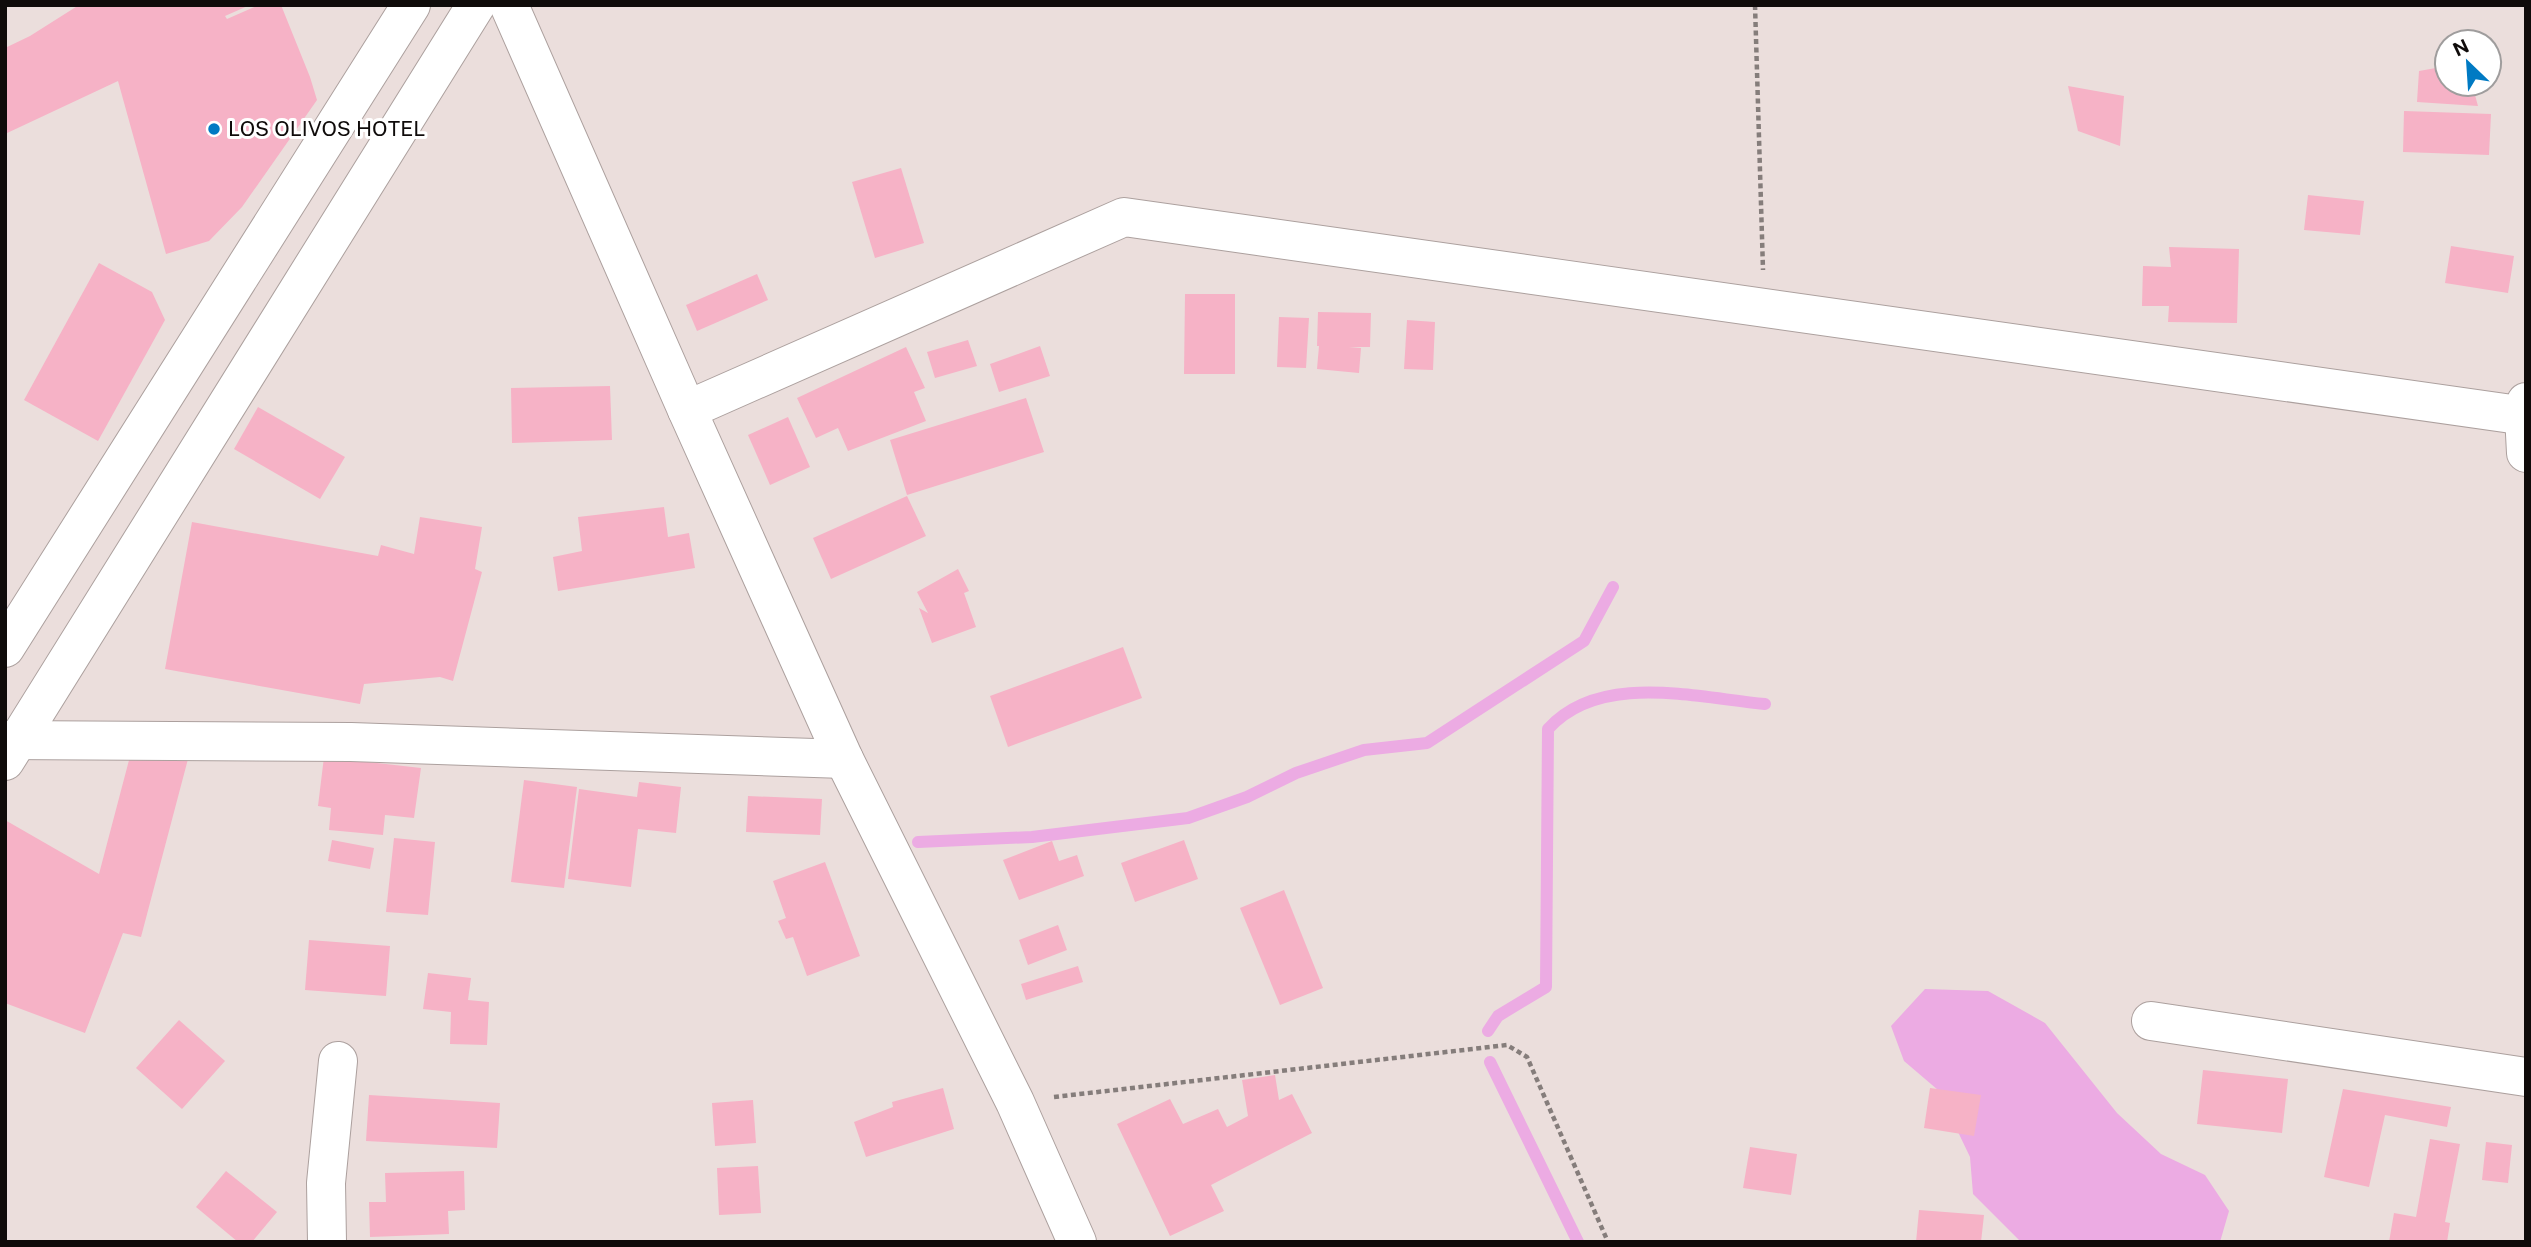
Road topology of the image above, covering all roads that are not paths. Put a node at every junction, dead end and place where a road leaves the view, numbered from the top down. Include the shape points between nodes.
1 (411, 5) edge
2 (476, 5) edge
3 (509, 5) edge
4 (687, 410) junction
5 (2525, 411) edge
6 (2526, 453) edge
7 (5, 648) edge
8 (10, 747) edge
9 (844, 759) junction
10 (2151, 1021) dead end
11 (338, 1061) dead end
12 (2526, 1077) edge
13 (327, 1242) edge
14 (1077, 1242) edge

1 - 7 street
2 - 8 street
3 - 4 street
4 - 5 street via 1124,217
4 - 9 street
5 - 6 street
8 - 9 street via 351,742
9 - 14 street via 1015,1102
10 - 12 street
11 - 13 street via 326,1183

